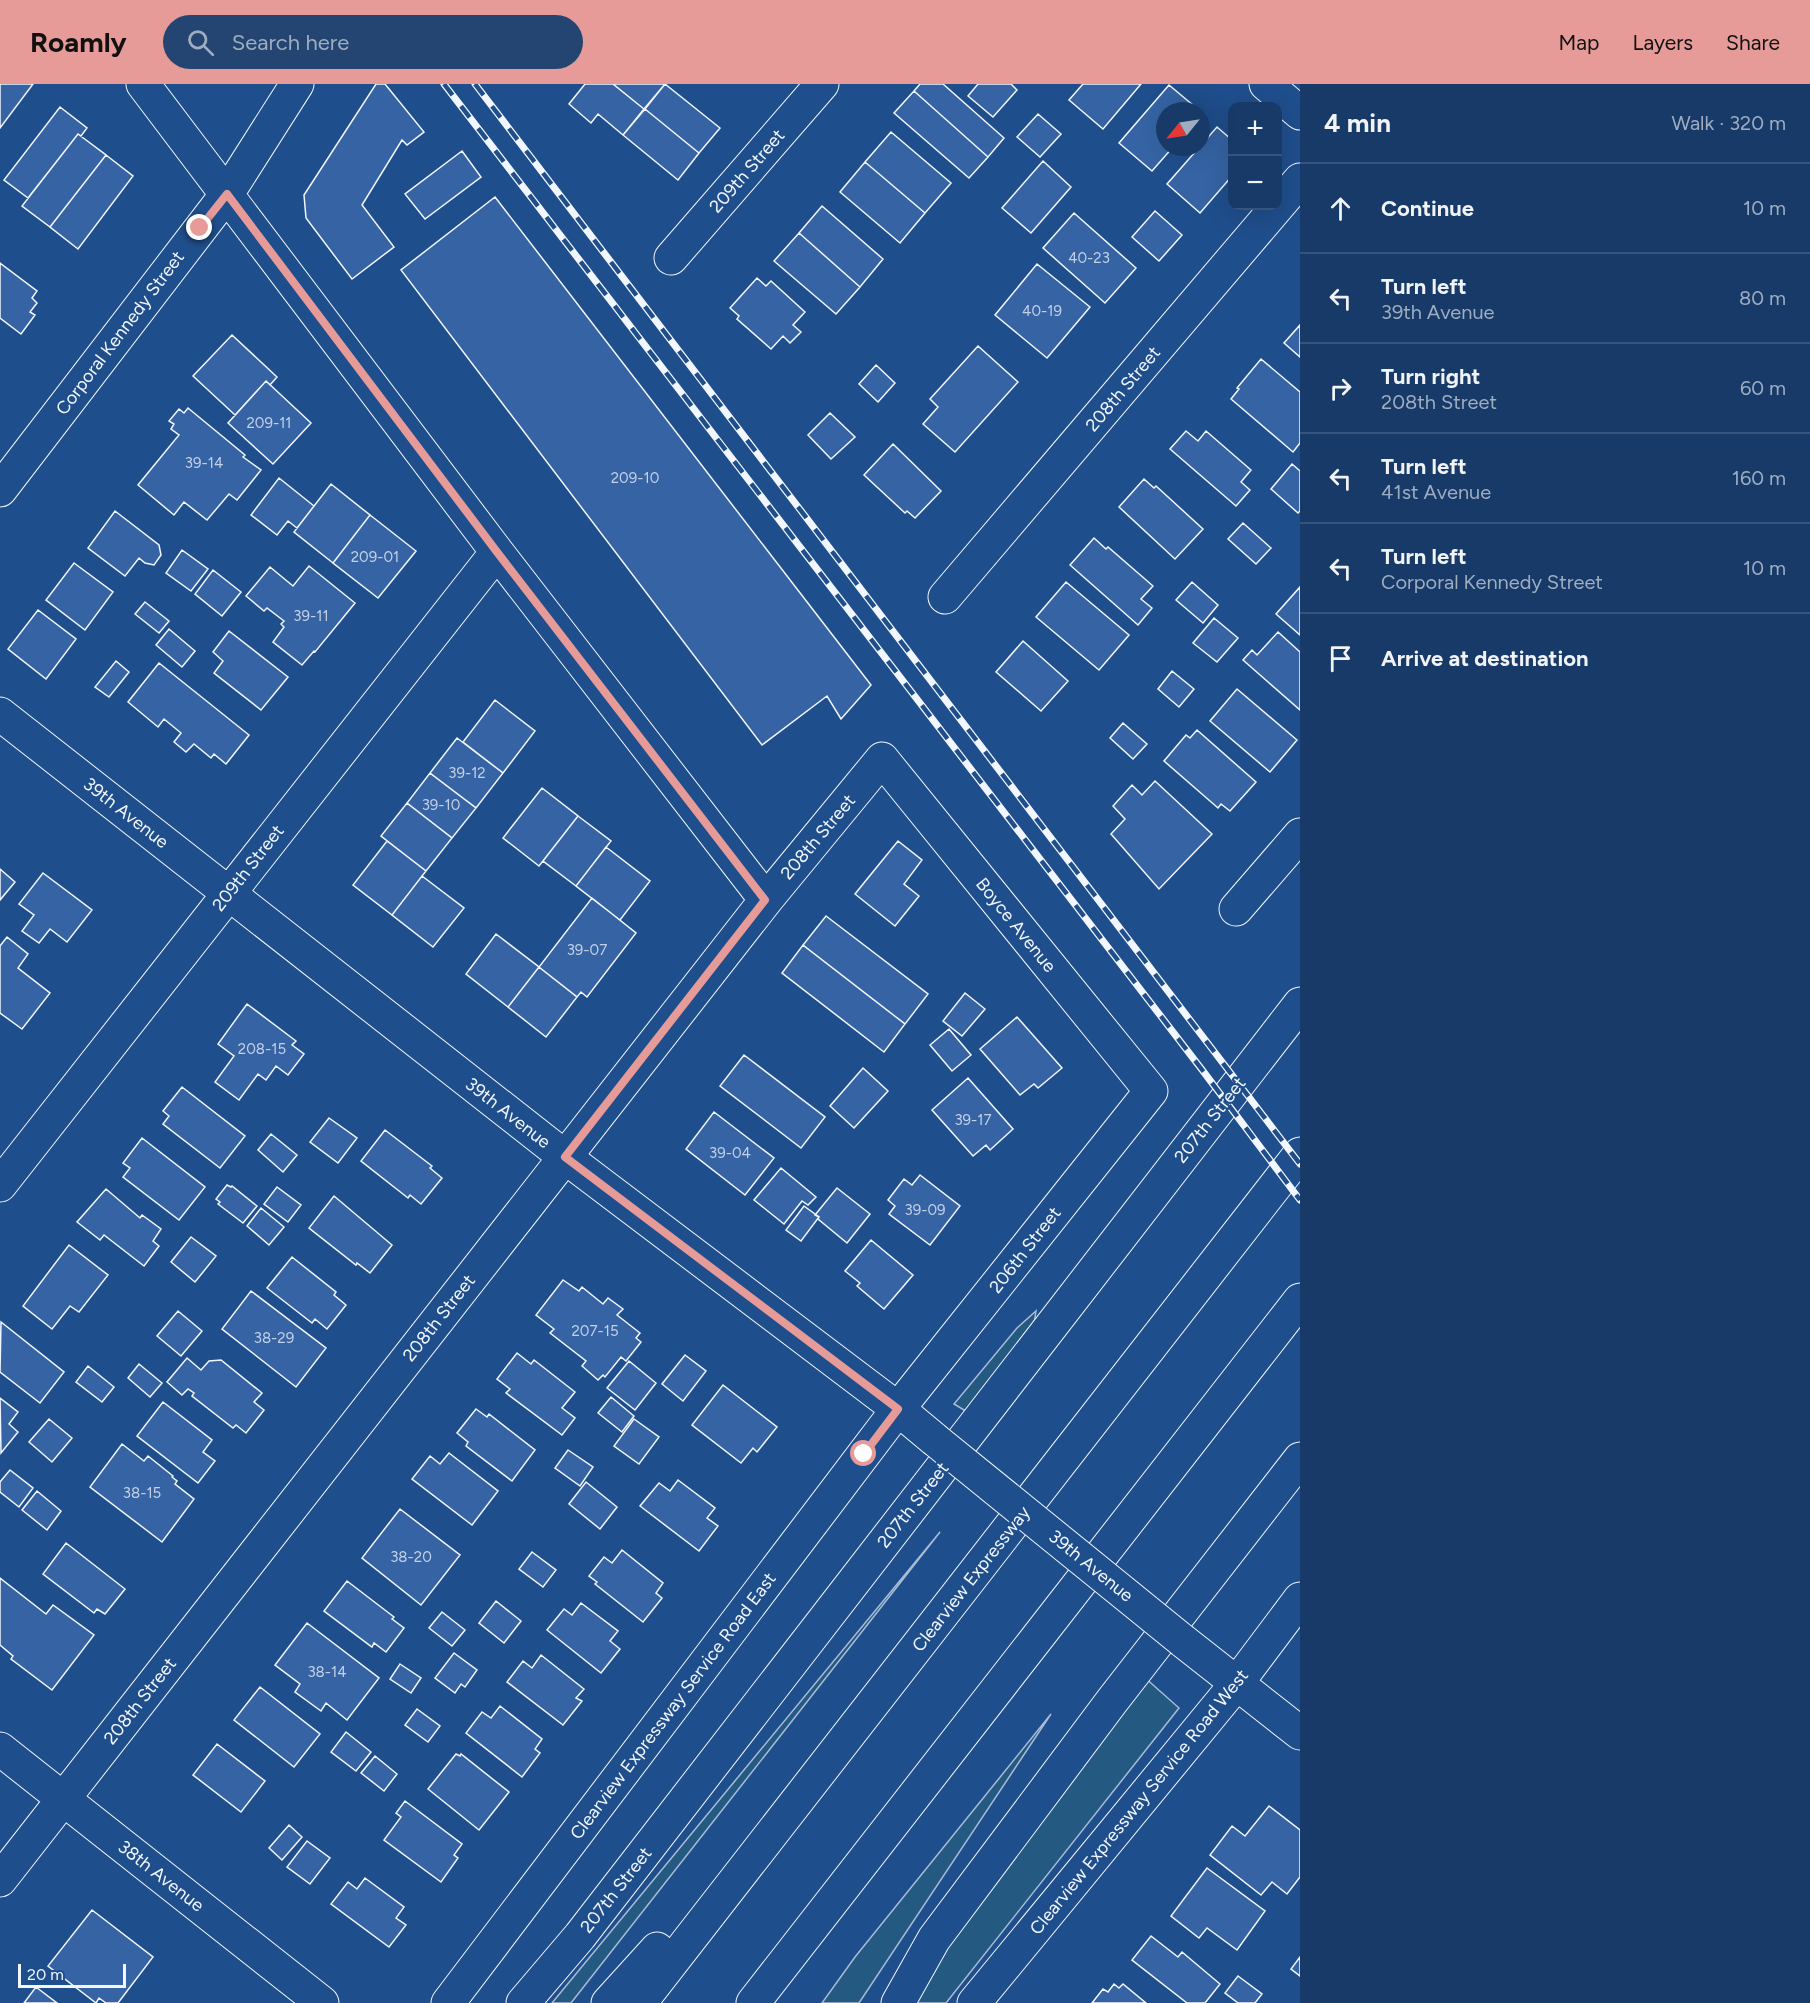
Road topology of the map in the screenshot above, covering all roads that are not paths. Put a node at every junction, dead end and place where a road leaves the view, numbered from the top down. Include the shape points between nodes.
1 (143, 84) edge
2 (297, 84) edge
3 (822, 84) edge
4 (1266, 84) edge
5 (1300, 113) edge
6 (1300, 180) edge
7 (227, 194) junction
8 (672, 258) dead end
9 (0, 490) edge
10 (497, 552) junction
11 (945, 597) dead end
12 (0, 714) edge
13 (882, 759) joint
14 (1300, 834) edge
15 (228, 894) junction
16 (765, 900) junction
17 (1236, 909) dead end
18 (1300, 1004) edge
19 (1151, 1091) joint
20 (1300, 1154) edge
21 (565, 1157) junction
22 (0, 1185) edge
23 (1300, 1300) edge
24 (898, 1409) junction
25 (1300, 1459) edge
26 (1300, 1599) edge
27 (1237, 1683) junction
28 (974, 1720) junction
29 (1300, 1733) edge
30 (848, 1738) junction
31 (0, 1749) edge
32 (63, 1799) junction
33 (0, 1880) edge
34 (322, 2003) edge
35 (448, 2003) edge
36 (523, 2003) edge
37 (608, 2003) edge
38 (640, 2003) edge
39 (753, 2003) edge
40 (774, 2003) edge
41 (898, 2003) edge
42 (974, 2003) edge

1 - 7 main road
2 - 7 main road, Corporal Kennedy Street
3 - 8 main road, 209th Street
4 - 5 main road
6 - 11 main road, 208th Street
7 - 9 main road, Corporal Kennedy Street
7 - 10 main road
10 - 15 main road, 209th Street
10 - 16 main road
12 - 15 main road, 39th Avenue
13 - 16 main road, 208th Street
13 - 19 main road, Boyce Avenue
14 - 17 main road
15 - 21 main road, 39th Avenue
15 - 22 main road, 209th Street
16 - 21 main road, 208th Street
18 - 36 main road, 207th Street via 580,1936
19 - 24 main road, 206th Street
20 - 30 main road, Clearview Expressway
21 - 24 main road, 39th Avenue
21 - 32 main road, 208th Street
23 - 28 main road
24 - 27 main road, 39th Avenue, bridge
24 - 35 main road, Clearview Expressway Service Road East
25 - 41 main road via 934,1939
26 - 27 main road, Clearview Expressway Service Road West
27 - 29 main road, 39th Avenue
27 - 42 main road, Clearview Expressway Service Road West
28 - 39 main road
28 - 40 main road
30 - 37 main road
30 - 38 main road, Clearview Expressway
31 - 32 main road, 38th Avenue
32 - 33 main road, 208th Street
32 - 34 main road, 38th Avenue

